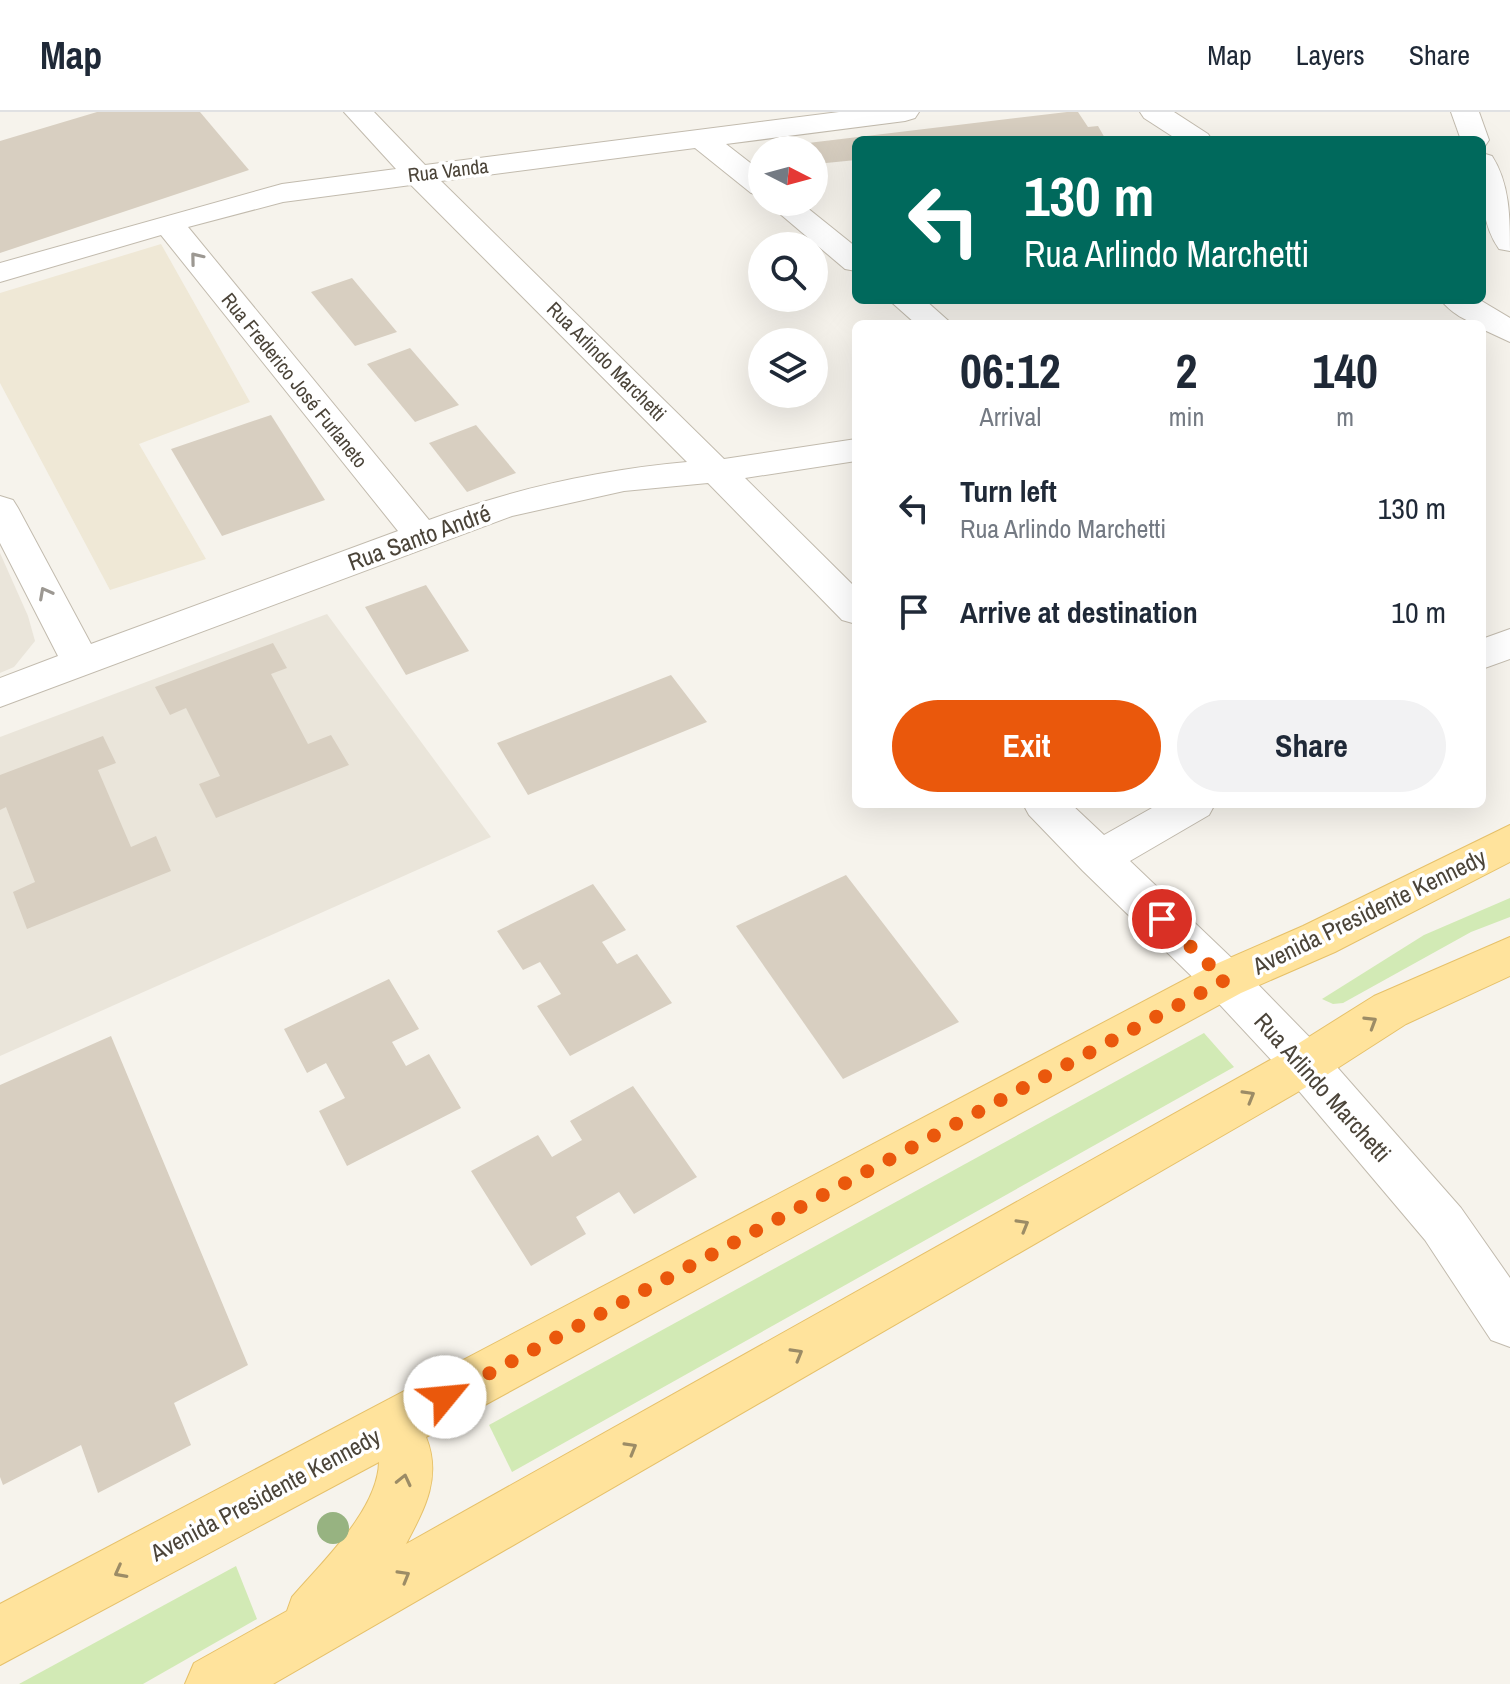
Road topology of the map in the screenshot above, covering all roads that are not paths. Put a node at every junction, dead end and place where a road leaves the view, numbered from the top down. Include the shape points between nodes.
1 (358, 112) edge
2 (905, 112) edge
3 (1154, 112) edge
4 (1465, 112) edge
5 (1192, 136) edge
6 (1474, 136) edge
7 (700, 138) junction
8 (1486, 173) edge
9 (416, 174) junction
10 (748, 176) edge
11 (798, 216) edge
12 (168, 223) junction
13 (1510, 242) edge
14 (852, 259) edge
15 (0, 273) edge
16 (910, 304) edge
17 (1464, 304) edge
18 (931, 320) edge
19 (1510, 332) edge
20 (1510, 346) edge
21 (1486, 349) edge
22 (852, 451) edge
23 (719, 471) junction
24 (0, 508) edge
25 (422, 536) junction
26 (852, 607) edge
27 (1510, 643) edge
28 (1486, 653) edge
29 (81, 662) junction
30 (0, 693) edge
31 (1048, 808) edge
32 (1187, 808) edge
33 (1510, 842) edge
34 (1098, 859) junction
35 (1510, 956) edge
36 (1225, 980) junction
37 (1305, 1064) junction
38 (1510, 1322) edge
39 (394, 1425) junction
40 (0, 1636) edge
41 (299, 1636) junction
42 (215, 1684) edge

1 - 9 street, Rua Arlindo Marchetti
2 - 7 street, Rua Vanda
3 - 5 street
4 - 6 street
7 - 9 street, Rua Vanda
7 - 10 street
8 - 13 street
9 - 12 street, Rua Vanda via 282,193
9 - 23 street, Rua Arlindo Marchetti
11 - 14 street
12 - 15 street, Rua Vanda
25 -> 12 street, Rua Frederico José Furlaneto
16 - 18 street
17 - 19 street
20 - 21 street
22 - 23 street, Rua Santo André
23 - 25 street, Rua Santo André via 624,479 550,494
23 - 26 street, Rua Arlindo Marchetti
29 -> 24 street
25 - 29 street, Rua Santo André
27 - 28 street
29 - 30 street, Rua Santo André
31 - 34 street, Rua Arlindo Marchetti
32 - 34 street
33 - 36 main road, Avenida Presidente Kennedy via 1319,939
34 - 36 street, Rua Arlindo Marchetti
37 -> 35 main road via 1390,1010
36 - 37 street, Rua Arlindo Marchetti
36 - 39 main road, Avenida Presidente Kennedy
37 - 38 street, Rua Arlindo Marchetti via 1443,1224
41 -> 37 main road
39 -> 40 main road, Avenida Presidente Kennedy
41 -> 39 main road via 380,1533 400,1494 407,1465
41 - 42 main road

